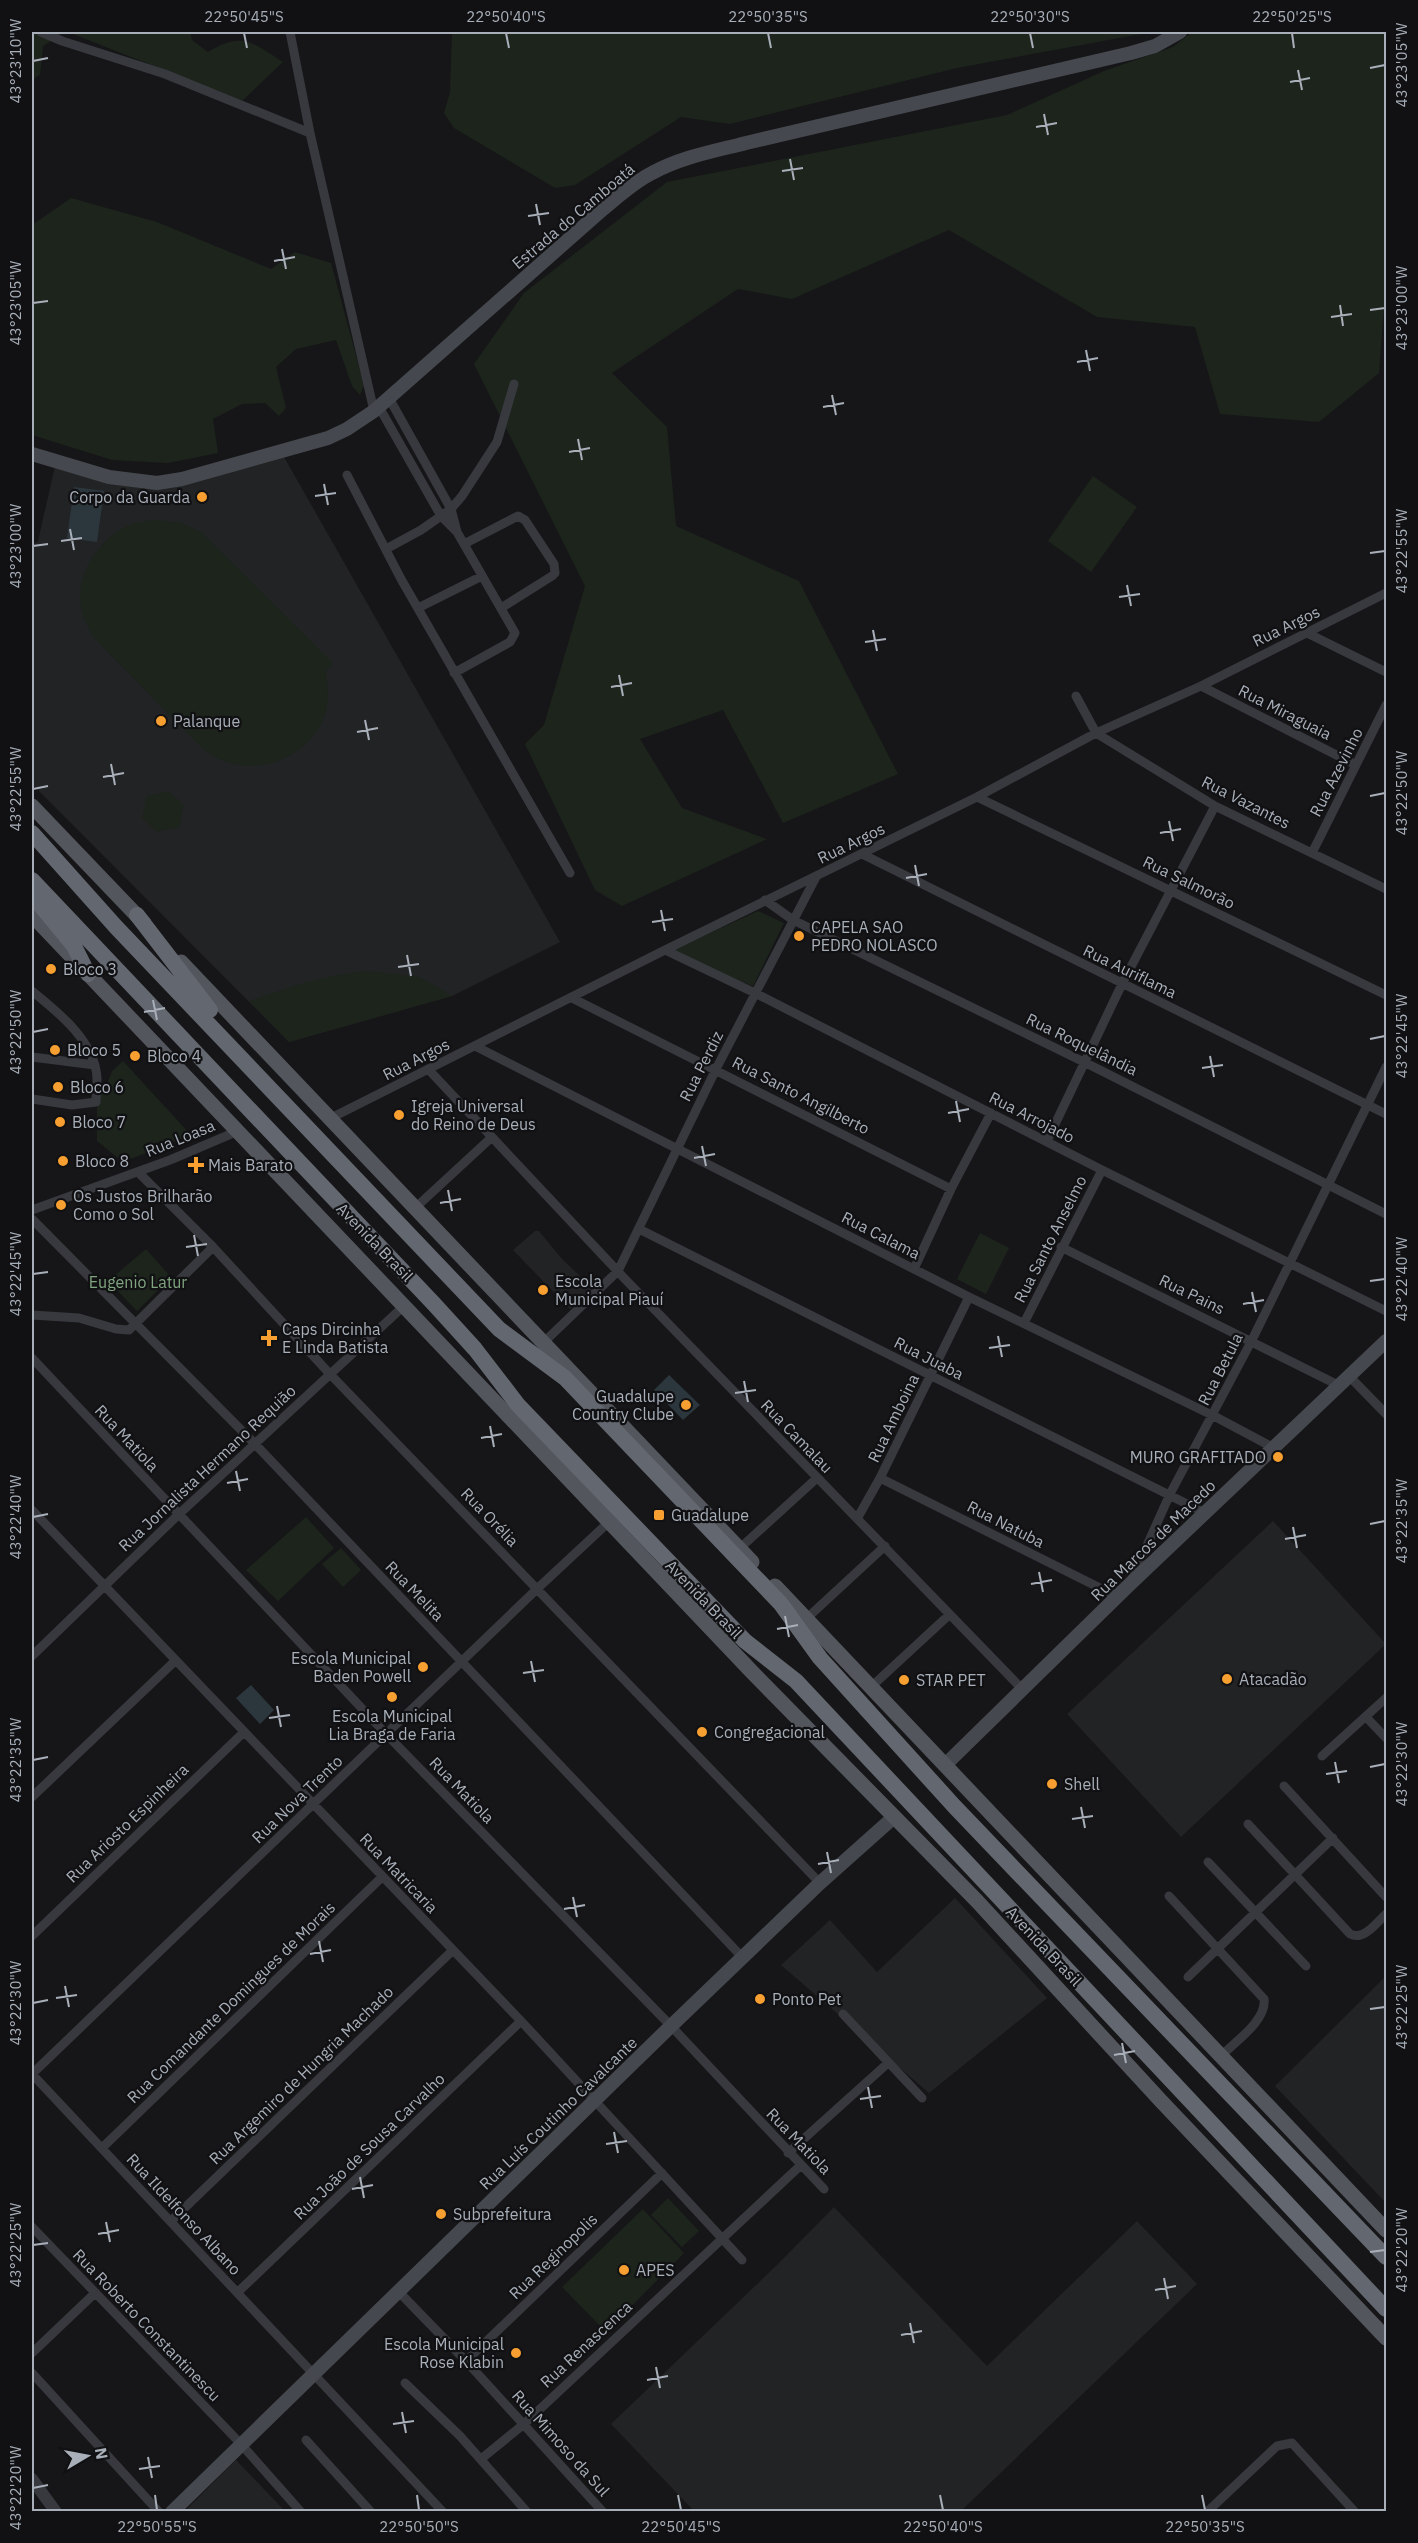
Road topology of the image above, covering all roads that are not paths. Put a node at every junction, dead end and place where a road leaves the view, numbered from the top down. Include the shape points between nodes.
1 (41, 32) edge
2 (290, 32) edge
3 (1180, 32) edge
4 (310, 133) junction
5 (514, 384) dead end
6 (381, 406) junction
7 (420, 453) junction
8 (32, 454) edge
9 (409, 458) junction
10 (346, 474) dead end
11 (451, 509) junction
12 (441, 516) junction
13 (458, 532) junction
14 (464, 544) junction
15 (386, 549) junction
16 (482, 576) junction
17 (1386, 593) edge
18 (418, 608) junction
19 (501, 608) junction
20 (1307, 633) junction
21 (1386, 672) edge
22 (454, 673) junction
23 (1201, 686) junction
24 (1076, 696) dead end
25 (1386, 705) edge
26 (1096, 733) junction
27 (1356, 765) junction
28 (977, 797) junction
29 (32, 806) edge
30 (1215, 806) junction
31 (32, 832) edge
32 (1312, 853) junction
33 (862, 854) junction
34 (570, 873) dead end
35 (816, 877) junction
36 (32, 880) edge
37 (1386, 889) edge
38 (1172, 890) junction
39 (32, 895) edge
40 (765, 900) junction
41 (32, 915) edge
42 (137, 915) junction
43 (793, 920) junction
44 (665, 950) junction
45 (88, 974) junction
46 (1122, 984) junction
47 (32, 991) edge
48 (755, 993) junction
49 (1386, 995) edge
50 (572, 998) junction
51 (475, 1046) junction
52 (32, 1057) edge
53 (1084, 1062) junction
54 (95, 1065) junction
55 (1386, 1067) edge
56 (428, 1069) junction
57 (716, 1069) junction
58 (266, 1082) junction
59 (32, 1099) edge
60 (1367, 1106) junction
61 (991, 1113) junction
62 (1386, 1114) edge
63 (329, 1119) junction
64 (238, 1131) junction
65 (492, 1137) junction
66 (1047, 1141) junction
67 (678, 1148) junction
68 (1102, 1170) junction
69 (138, 1172) junction
70 (1328, 1184) junction
71 (951, 1189) junction
72 (414, 1209) junction
73 (32, 1210) edge
74 (1386, 1214) edge
75 (32, 1219) edge
76 (639, 1228) junction
77 (213, 1247) junction
78 (1061, 1247) junction
79 (1289, 1262) junction
80 (914, 1269) junction
81 (618, 1271) junction
82 (969, 1297) junction
83 (405, 1305) junction
84 (1386, 1311) edge
85 (32, 1315) edge
86 (1024, 1323) junction
87 (135, 1326) junction
88 (1252, 1340) junction
89 (1386, 1341) edge
90 (543, 1343) junction
91 (32, 1358) edge
92 (329, 1373) junction
93 (930, 1375) junction
94 (1344, 1381) junction
95 (1386, 1414) edge
96 (1214, 1416) junction
97 (255, 1444) junction
98 (1274, 1448) junction
99 (817, 1478) junction
100 (880, 1478) junction
101 (1170, 1494) junction
102 (1205, 1513) junction
103 (178, 1515) junction
104 (34, 1516) edge
105 (858, 1517) junction
106 (610, 1521) junction
107 (885, 1546) junction
108 (739, 1549) junction
109 (105, 1586) junction
110 (538, 1588) junction
111 (1123, 1592) junction
112 (950, 1615) junction
113 (806, 1619) junction
114 (32, 1656) edge
115 (175, 1661) junction
116 (462, 1662) junction
117 (871, 1687) junction
118 (1023, 1690) junction
119 (1386, 1698) edge
120 (1366, 1717) junction
121 (244, 1731) junction
122 (386, 1734) junction
123 (1386, 1738) edge
124 (1322, 1756) dead end
125 (945, 1766) junction
126 (1284, 1786) dead end
127 (32, 1797) edge
128 (313, 1804) junction
129 (894, 1817) junction
130 (1248, 1824) dead end
131 (1333, 1838) junction
132 (1208, 1862) dead end
133 (1294, 1875) junction
134 (382, 1877) junction
135 (820, 1883) junction
136 (1169, 1896) dead end
137 (1386, 1897) edge
138 (1255, 1912) junction
139 (1386, 1914) edge
140 (32, 1936) edge
141 (1218, 1948) junction
142 (452, 1951) junction
143 (742, 1958) junction
144 (1306, 1966) dead end
145 (1188, 1977) dead end
146 (843, 2014) dead end
147 (521, 2021) junction
148 (671, 2026) junction
149 (1222, 2055) junction
150 (888, 2063) junction
151 (32, 2074) edge
152 (922, 2098) dead end
153 (594, 2102) junction
154 (102, 2148) junction
155 (788, 2153) junction
156 (801, 2165) junction
157 (662, 2173) junction
158 (824, 2188) dead end
159 (171, 2221) junction
160 (32, 2227) edge
161 (1386, 2230) edge
162 (721, 2238) junction
163 (1386, 2257) edge
164 (742, 2260) dead end
165 (397, 2290) junction
166 (238, 2292) junction
167 (94, 2294) junction
168 (1386, 2309) edge
169 (1386, 2338) edge
170 (32, 2353) edge
171 (466, 2361) junction
172 (32, 2373) edge
173 (315, 2374) junction
174 (405, 2383) dead end
175 (524, 2424) junction
176 (306, 2440) dead end
177 (241, 2444) junction
178 (481, 2459) junction
179 (32, 2480) edge
180 (56, 2511) edge
181 (159, 2511) edge
182 (172, 2511) edge
183 (301, 2511) edge
184 (371, 2511) edge
185 (443, 2511) edge
186 (527, 2511) edge
187 (603, 2511) edge
188 (1210, 2511) edge
189 (1355, 2511) edge

1 - 4 street via 165,74
2 - 4 street
3 - 6 main road, Estrada do Camboatá via 1155,46 1131,53 746,143 652,173 603,209
4 - 6 street
5 - 11 street via 497,442
6 - 7 street
6 - 8 main road, Estrada do Camboatá via 328,438 157,483 109,477
6 - 9 street
7 - 9 street
7 - 11 street
9 - 12 street
10 - 15 street
11 - 12 street
11 - 13 street
12 - 13 street
12 - 15 street
13 - 14 street
14 - 16 street
14 - 19 street via 518,516 525,520 554,564 552,576
15 - 18 street
16 - 18 street
16 - 19 street
17 - 20 street, Rua Argos
18 - 22 street
19 - 22 street via 515,633 513,639
20 - 21 street
20 - 23 street, Rua Argos
22 - 34 street
23 - 26 street, Rua Argos
23 - 27 street, Rua Miraguaia
24 - 26 street
25 - 27 street, Rua Azevinho
26 - 28 street, Rua Argos
26 - 30 street, Rua Vazantes
27 - 32 street, Rua Azevinho
28 - 33 street, Rua Argos
28 - 38 street, Rua Salmorão
29 - 42 main road
30 - 32 street, Rua Vazantes
30 - 38 street
31 - 58 highway, Avenida Brasil via 116,927
32 - 37 street, Rua Vazantes
33 - 35 street, Rua Argos
33 - 46 street, Rua Auriflama
35 - 40 street, Rua Argos
35 - 43 street, Rua Perdiz
36 - 168 highway, Avenida Brasil via 434,1304 518,1405 745,1641 804,1689
38 - 46 street
38 - 49 street, Rua Salmorão
39 - 45 highway via 74,946
40 - 43 street, Rua Roquelândia
40 - 44 street, Rua Argos
41 - 45 main road, Avenida Brasil
42 - 58 highway
42 - 63 main road
43 - 48 street, Rua Perdiz
43 - 53 street, Rua Roquelândia
44 - 48 street, Rua Arrojado
44 - 50 street, Rua Argos
45 - 64 main road, Avenida Brasil
46 - 53 street
46 - 60 street, Rua Auriflama
47 - 54 street via 69,1025
48 - 57 street, Rua Perdiz
48 - 61 street, Rua Arrojado
50 - 51 street, Rua Argos
50 - 57 street, Rua Santo Angilberto
51 - 56 street, Rua Argos
51 - 67 street, Rua Calama
52 - 54 street
53 - 66 street
53 - 70 street, Rua Roquelândia
54 - 59 street via 96,1102 72,1105
55 - 60 street, Rua Betula
56 - 63 street, Rua Argos
56 - 65 street, Rua Camalau
57 - 67 street, Rua Perdiz
57 - 71 street, Rua Santo Angilberto
58 - 163 highway, Avenida Brasil via 499,1329 565,1378 781,1604 820,1658 954,1806
60 - 62 street, Rua Auriflama
60 - 70 street, Rua Betula
61 - 66 street, Rua Arrojado
61 - 71 street
63 - 72 main road
64 - 69 street, Rua Loasa
64 - 83 main road, Avenida Brasil
65 - 72 street
65 - 81 street, Rua Camalau
66 - 68 street, Rua Arrojado
67 - 76 street, Rua Perdiz
67 - 80 street, Rua Calama
68 - 78 street, Rua Santo Anselmo
68 - 79 street, Rua Arrojado
69 - 73 street, Rua Loasa
69 - 77 street, Rua Orélia
70 - 74 street, Rua Roquelândia
70 - 79 street, Rua Betula
71 - 80 street
72 - 90 main road
75 - 87 street, Rua Melita
76 - 81 street, Rua Perdiz
76 - 93 street, Rua Juaba
77 - 87 street
77 - 92 street, Rua Orélia
78 - 86 street, Rua Santo Anselmo
78 - 88 street, Rua Pains
79 - 84 street, Rua Arrojado
79 - 88 street, Rua Betula
80 - 82 street, Rua Calama
81 - 90 street
81 - 99 street, Rua Camalau
82 - 86 street, Rua Calama
82 - 93 street, Rua Amboina
83 - 92 street, Rua Jornalista Hermano Requião
83 - 106 main road, Avenida Brasil
85 - 87 street via 79,1318 123,1330
86 - 96 street, Rua Calama
87 - 97 street, Rua Melita
88 - 94 street, Rua Pains
88 - 96 street, Rua Betula
89 - 94 main road, Rua Marcos de Macedo
90 - 108 main road
91 - 103 street, Rua Matiola
92 - 97 street, Rua Jornalista Hermano Requião
92 - 110 street, Rua Orélia
93 - 100 street, Rua Amboina
93 - 101 street, Rua Juaba
94 - 95 street, Rua Pains
94 - 98 main road, Rua Marcos de Macedo
96 - 98 street, Rua Calama
96 - 101 street, Rua Betula
97 - 103 street, Rua Jornalista Hermano Requião
97 - 116 street, Rua Melita
98 - 102 main road, Rua Marcos de Macedo
99 - 105 street, Rua Camalau
99 - 108 street
100 - 105 street, Rua Amboina
100 - 111 street, Rua Natuba
101 - 102 street, Rua Juaba
101 - 111 street, Rua Betula
102 - 111 main road, Rua Marcos de Macedo
103 - 109 street, Rua Jornalista Hermano Requião
103 - 122 street, Rua Matiola
104 - 109 street, Rua Matricaria
105 - 107 street, Rua Camalau
106 - 110 street, Rua Nova Trento
106 - 129 main road, Avenida Brasil
107 - 112 street, Rua Camalau
107 - 113 street
108 - 113 main road
109 - 114 street, Rua Jornalista Hermano Requião
109 - 115 street, Rua Matricaria
110 - 116 street, Rua Nova Trento
110 - 135 street, Rua Orélia
111 - 118 main road, Rua Marcos de Macedo
112 - 117 street
112 - 118 street, Rua Camalau
113 - 117 main road
115 - 121 street, Rua Matricaria
115 - 127 street
116 - 122 street, Rua Nova Trento
116 - 143 street, Rua Melita
117 - 125 main road
118 - 125 main road, Rua Marcos de Macedo
119 - 120 street
120 - 123 street
120 - 124 street
121 - 128 street, Rua Matricaria
121 - 140 street, Rua Ariosto Espinheira
122 - 128 street, Rua Nova Trento
122 - 148 street, Rua Matiola
125 - 149 main road
126 - 131 street
128 - 134 street, Rua Matricaria
128 - 151 street, Rua Nova Trento
129 - 135 main road, Rua Luís Coutinho Cavalcante
129 - 169 main road, Avenida Brasil
130 - 133 street
131 - 133 street
131 - 137 street
132 - 138 street
133 - 138 street
133 - 139 street via 1355,1937 1362,1936
134 - 142 street, Rua Matricaria
134 - 154 street, Rua Comandante Domingues de Morais
135 - 143 main road, Rua Luís Coutinho Cavalcante
136 - 141 street
138 - 141 street
138 - 144 street
141 - 145 street
141 - 149 street via 1264,1999 1265,2005 1260,2016
142 - 147 street, Rua Matricaria
142 - 159 street, Rua Argemiro de Hungria Machado
143 - 148 main road, Rua Luís Coutinho Cavalcante
146 - 150 street
147 - 153 street, Rua Matricaria
147 - 166 street, Rua João de Sousa Carvalho
148 - 153 main road, Rua Luís Coutinho Cavalcante
148 - 155 street, Rua Matiola
149 - 161 main road
150 - 152 street
150 - 155 street
151 - 154 street, Rua Ildelfonso Albano
153 - 157 street, Rua Matricaria
153 - 165 main road, Rua Luís Coutinho Cavalcante
154 - 159 street, Rua Ildelfonso Albano
155 - 156 street, Rua Matiola
156 - 158 street, Rua Matiola
156 - 162 street, Rua Renascenca
157 - 162 street, Rua Matricaria
157 - 171 street, Rua Reginopolis
159 - 166 street, Rua Ildelfonso Albano
160 - 167 street, Rua Roberto Constantinescu
162 - 164 street, Rua Matricaria
162 - 175 street, Rua Renascenca
165 - 171 street, Rua Mimoso da Sul
165 - 173 main road, Rua Luís Coutinho Cavalcante
166 - 173 street, Rua Ildelfonso Albano
167 - 170 street
167 - 177 street, Rua Roberto Constantinescu
171 - 175 street, Rua Mimoso da Sul
172 - 181 street
173 - 177 main road, Rua Luís Coutinho Cavalcante
173 - 185 street, Rua Ildelfonso Albano
174 - 178 street
175 - 178 street, Rua Renascenca
175 - 187 street, Rua Mimoso da Sul
176 - 184 street
177 - 182 main road, Rua Luís Coutinho Cavalcante
177 - 183 street, Rua Roberto Constantinescu
178 - 186 street
179 - 180 street
188 - 189 street via 1277,2446 1292,2443

